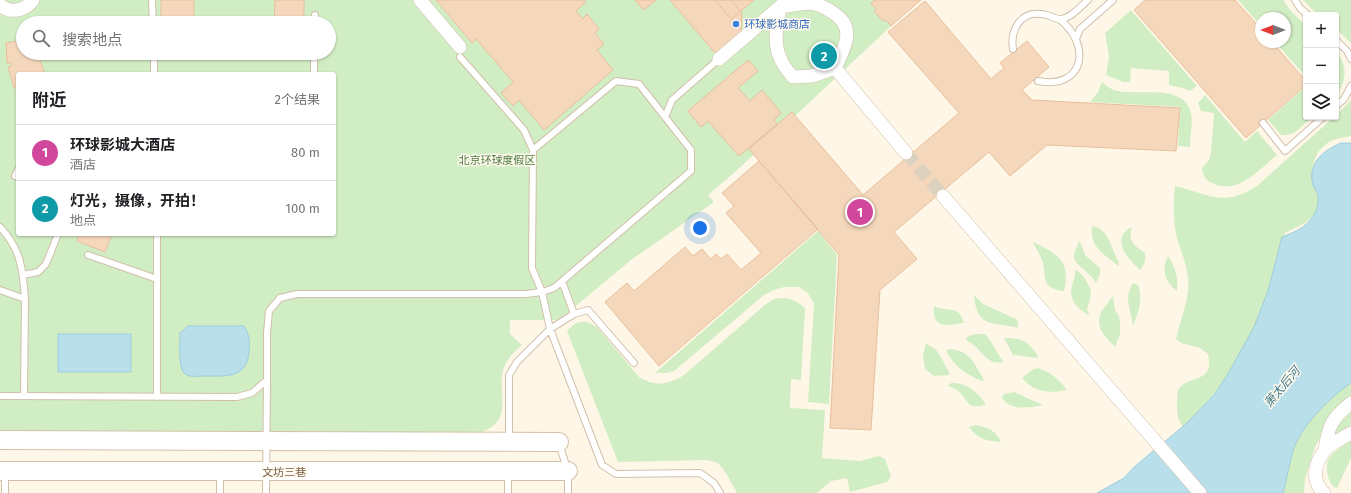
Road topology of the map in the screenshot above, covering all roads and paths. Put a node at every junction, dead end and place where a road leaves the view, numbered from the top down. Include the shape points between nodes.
1 (33, 0) edge
2 (152, 0) edge
3 (420, 0) edge
4 (1088, 0) edge
5 (1113, 0) edge
6 (1295, 0) edge
7 (781, 2) edge
8 (0, 5) edge
9 (1305, 12) edge
10 (153, 16) edge
11 (1059, 19) junction
12 (1076, 39) junction
13 (1339, 43) edge
14 (1013, 49) dead end
15 (460, 52) joint
16 (719, 59) joint
17 (1351, 59) edge
18 (154, 60) edge
19 (314, 60) edge
20 (835, 68) junction
21 (154, 72) edge
22 (314, 72) edge
23 (1038, 81) dead end
24 (1351, 86) edge
25 (1339, 103) edge
26 (665, 117) junction
27 (1320, 120) edge
28 (1263, 123) dead end
29 (533, 150) junction
30 (906, 152) tunnel mouth
31 (943, 196) tunnel mouth
32 (0, 227) edge
33 (57, 236) edge
34 (157, 236) edge
35 (88, 255) dead end
36 (23, 275) junction
37 (157, 279) junction
38 (562, 281) junction
39 (0, 290) edge
40 (542, 292) junction
41 (25, 300) junction
42 (574, 314) junction
43 (550, 328) junction
44 (634, 363) dead end
45 (267, 380) junction
46 (0, 396) edge
47 (24, 396) junction
48 (157, 397) junction
49 (1351, 403) edge
50 (1351, 433) edge
51 (0, 440) edge
52 (266, 440) junction
53 (508, 442) junction
54 (559, 442) joint
55 (1325, 450) junction
56 (3, 471) edge
57 (508, 471) junction
58 (568, 471) junction
59 (220, 472) junction
60 (266, 472) junction
61 (5, 493) edge
62 (220, 493) edge
63 (266, 493) edge
64 (508, 493) edge
65 (568, 493) edge
66 (720, 493) edge
67 (1200, 493) edge
68 (1324, 493) edge

1 - 8 street via 27,7 19,10 11,10
2 - 10 lane
3 - 15 street
4 - 11 lane via 1068,17
5 - 12 lane via 1080,29
6 - 9 lane
7 - 16 street
7 - 20 street via 812,3 840,17 846,28 846,46
7 - 20 street via 776,31 778,53 783,67 793,77 812,76
11 - 12 lane via 1068,26
11 - 14 lane via 1040,13 1022,19 1013,34
12 - 23 lane via 1080,49 1079,60 1071,76 1055,82
13 - 17 lane
15 - 29 lane via 524,130
16 - 26 lane via 672,100
18 - 21 lane
19 - 22 lane
20 - 30 street
24 - 25 lane
26 - 29 lane via 639,84 616,81
26 - 38 lane via 691,150 691,171
27 - 28 lane via 1285,151
29 - 40 lane via 532,268
31 - 67 street
32 - 36 lane via 18,253
33 - 36 lane via 46,264 38,272
34 - 37 lane
35 - 37 lane
36 - 41 lane
37 - 48 lane
38 - 40 lane via 554,288
38 - 42 lane
39 - 41 lane
40 - 43 lane
40 - 45 lane via 297,294 280,298 269,311
41 - 47 lane
42 - 43 lane
42 - 44 lane via 588,310
43 - 53 lane via 517,362 509,375
43 - 66 lane via 602,465 616,474 700,473 714,483
45 - 48 lane via 252,393 237,397
45 - 52 lane
46 - 47 lane
47 - 48 lane
49 - 55 street via 1331,424
50 - 55 street
51 - 52 main road
52 - 53 main road
52 - 60 lane
53 - 54 main road
54 - 58 lane
55 - 68 street via 1314,475 1318,488
56 - 59 main road, 文坊三巷
56 - 61 lane
57 - 58 main road, 文坊三巷
57 - 60 main road, 文坊三巷
57 - 64 lane
58 - 65 lane
59 - 60 main road, 文坊三巷
59 - 62 lane
60 - 63 lane

